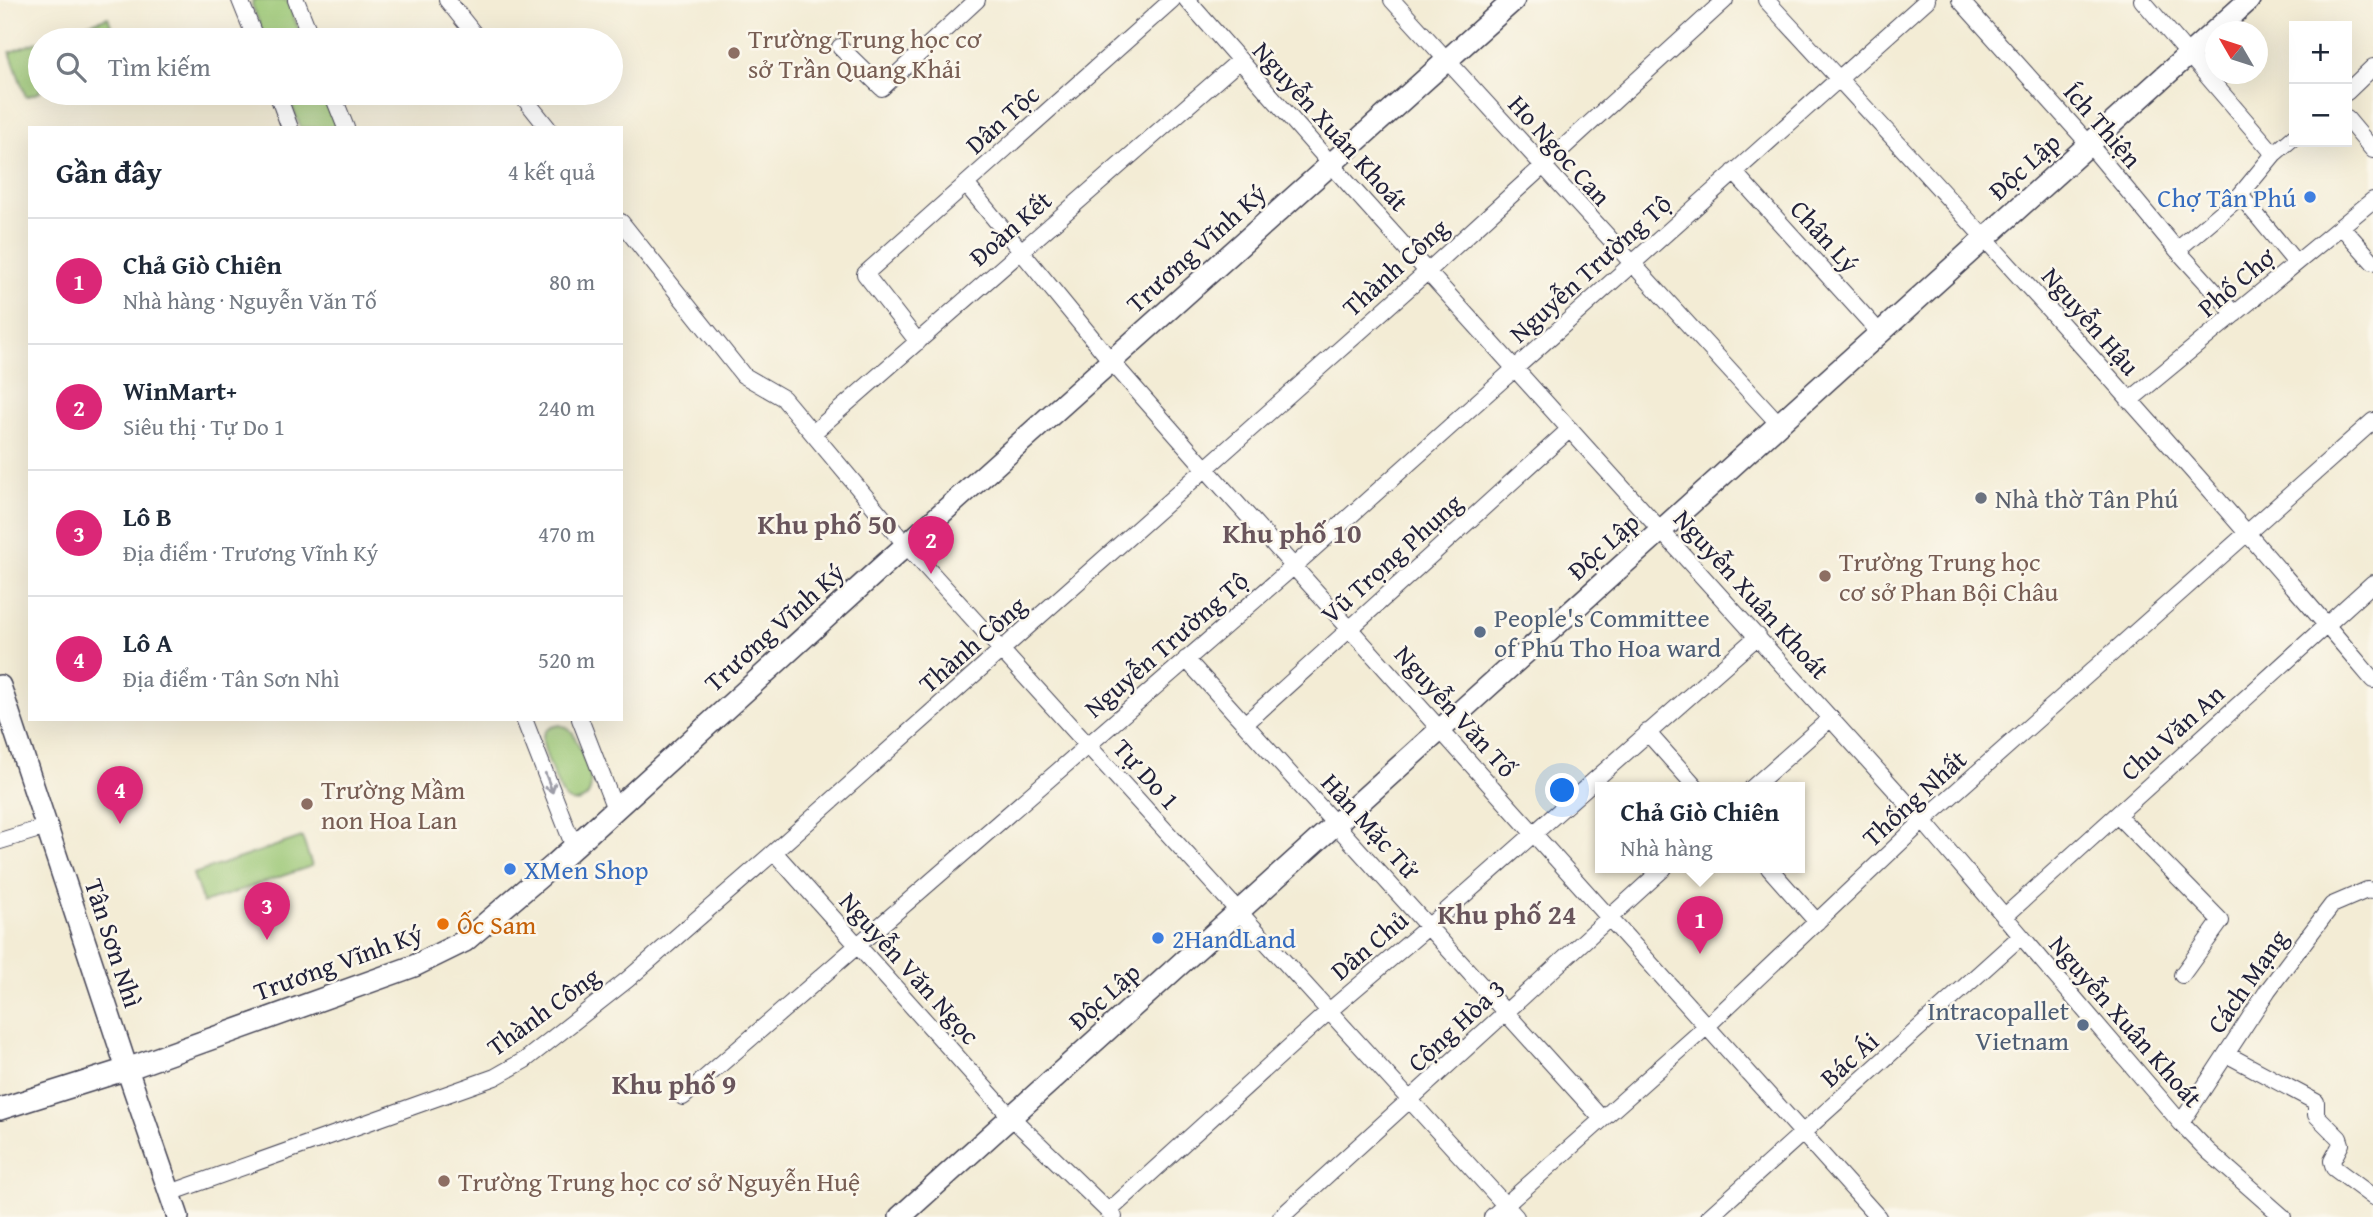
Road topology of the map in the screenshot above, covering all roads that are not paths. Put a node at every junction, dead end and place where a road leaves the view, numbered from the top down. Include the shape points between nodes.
1 (240, 0) edge
2 (296, 0) edge
3 (447, 0) edge
4 (977, 0) edge
5 (1172, 0) edge
6 (1187, 0) edge
7 (1392, 0) edge
8 (1514, 0) edge
9 (1725, 0) edge
10 (1766, 0) edge
11 (1927, 0) edge
12 (1960, 0) edge
13 (2143, 0) edge
14 (2249, 0) edge
15 (251, 28) edge
16 (307, 28) edge
17 (469, 28) edge
18 (840, 47) dead end
19 (2190, 54) junction
20 (1240, 60) junction
21 (1447, 61) junction
22 (2373, 67) edge
23 (1839, 79) junction
24 (2352, 87) edge
25 (281, 105) edge
26 (337, 105) edge
27 (530, 105) edge
28 (2352, 125) edge
29 (289, 126) edge
30 (345, 126) edge
31 (546, 126) edge
32 (2289, 141) edge
33 (2089, 144) junction
34 (2373, 150) edge
35 (2274, 154) junction
36 (1332, 164) junction
37 (1542, 167) junction
38 (1734, 172) junction
39 (966, 184) junction
40 (2240, 195) junction
41 (2373, 200) edge
42 (623, 225) edge
43 (2341, 226) junction
44 (1986, 237) junction
45 (2177, 250) junction
46 (1021, 252) junction
47 (2373, 262) edge
48 (2296, 263) junction
49 (1631, 264) junction
50 (1428, 271) junction
51 (2235, 314) junction
52 (1880, 333) junction
53 (918, 342) junction
54 (1111, 362) junction
55 (1515, 368) junction
56 (2129, 401) junction
57 (2373, 421) edge
58 (1779, 424) junction
59 (1570, 429) junction
60 (813, 433) junction
61 (1206, 469) junction
62 (1662, 530) junction
63 (2248, 532) junction
64 (906, 545) junction
65 (1293, 567) junction
66 (2373, 583) edge
67 (2326, 625) junction
68 (1349, 629) junction
69 (1758, 636) junction
70 (1002, 651) junction
71 (1186, 659) junction
72 (2373, 680) edge
73 (0, 686) edge
74 (1831, 718) junction
75 (526, 721) edge
76 (581, 721) edge
77 (1245, 724) junction
78 (1440, 730) junction
79 (1647, 732) junction
80 (1087, 745) junction
81 (1692, 782) edge
82 (1759, 782) edge
83 (615, 809) junction
84 (2117, 815) junction
85 (1923, 821) junction
86 (1336, 824) junction
87 (46, 827) junction
88 (1534, 834) junction
89 (0, 841) edge
90 (574, 847) junction
91 (774, 852) junction
92 (1659, 873) edge
93 (1773, 873) edge
94 (2373, 891) edge
95 (1238, 912) junction
96 (2004, 917) junction
97 (1610, 918) junction
98 (1817, 922) junction
99 (1429, 926) junction
100 (2021, 936) junction
101 (857, 945) junction
102 (2182, 975) dead end
103 (1329, 1011) junction
104 (1506, 1012) junction
105 (1706, 1027) junction
106 (2226, 1054) junction
107 (127, 1069) junction
108 (683, 1097) dead end
109 (1410, 1101) junction
110 (0, 1110) edge
111 (1011, 1118) junction
112 (1602, 1119) junction
113 (2180, 1123) junction
114 (1803, 1133) junction
115 (170, 1193) junction
116 (2373, 1197) edge
117 (1511, 1211) edge
118 (1112, 1214) edge
119 (178, 1217) edge
120 (901, 1217) edge
121 (1281, 1217) edge
122 (1492, 1217) edge
123 (1709, 1217) edge
124 (1878, 1217) edge
125 (2283, 1217) edge

1 - 15 street
2 - 16 street
3 - 17 street
4 - 18 street via 882,88
5 - 39 street, Dân Tộc
6 - 20 street, Nguyễn Xuân Khoát
7 - 21 street, Ho Ngoc Can
8 - 21 street, Trương Vĩnh Ký
9 - 37 street, Thành Công
10 - 23 street, Nguyễn Hậu
11 - 23 street, Nguyễn Trường Tộ
12 - 33 street, Ích Thiện
13 - 19 street
14 - 19 street, Độc Lập
19 - 33 street, Độc Lập
19 - 35 street
20 - 36 street, Nguyễn Xuân Khoát
20 - 46 street, Đoàn Kết
21 - 36 street, Trương Vĩnh Ký
21 - 37 street, Ho Ngoc Can
22 - 24 street
23 - 38 street, Nguyễn Trường Tộ
23 - 44 street, Nguyễn Hậu
25 - 29 street
26 - 30 street
27 - 31 street
28 - 34 street
32 - 35 street
33 - 44 street, Độc Lập
33 - 45 street, Ích Thiện
35 - 40 street
36 - 50 street, Nguyễn Xuân Khoát
36 - 54 street, Trương Vĩnh Ký
37 - 49 street, Ho Ngoc Can
37 - 50 street, Thành Công
38 - 49 street, Nguyễn Trường Tộ
38 - 52 street, Chân Lý
39 - 46 street, Nguyễn Văn Tố
39 - 53 street, Dân Tộc via 865,274
40 - 45 street
40 - 48 street
41 - 43 street, Phố Chợ
42 - 60 street, Tự Do 1 via 743,376 783,398
43 - 47 street
43 - 48 street, Phố Chợ
44 - 52 street, Độc Lập
44 - 56 street, Nguyễn Hậu
45 - 51 street, Ích Thiện
46 - 53 street, Đoàn Kết
46 - 54 street, Nguyễn Văn Tố
48 - 51 street, Phố Chợ
49 - 55 street, Nguyễn Trường Tộ
49 - 58 street, Ho Ngoc Can
50 - 55 street, Nguyễn Xuân Khoát
50 - 61 street, Thành Công
51 - 56 street, Phố Chợ
52 - 58 street, Độc Lập
53 - 60 street, Đoàn Kết
54 - 61 street, Nguyễn Văn Tố
54 - 64 street, Trương Vĩnh Ký
55 - 59 street, Nguyễn Xuân Khoát
55 - 65 street, Nguyễn Trường Tộ
56 - 63 street, Nguyễn Hậu
57 - 63 street, Thống Nhất
58 - 62 street, Độc Lập
59 - 62 street, Nguyễn Xuân Khoát
59 - 68 street, Vũ Trọng Phụng
60 - 64 street, Tự Do 1
61 - 65 street, Nguyễn Văn Tố
61 - 70 street, Thành Công
62 - 69 street, Nguyễn Xuân Khoát
62 - 78 street, Độc Lập
63 - 67 street, Nguyễn Hậu
63 - 85 street, Thống Nhất
64 - 70 street, Tự Do 1
64 - 83 street, Trương Vĩnh Ký
65 - 68 street, Nguyễn Văn Tố
65 - 71 street, Nguyễn Trường Tộ
66 - 67 street, Chu Văn An
67 - 72 street, Nguyễn Hậu
67 - 84 street, Chu Văn An
68 - 77 street, Vũ Trọng Phụng
68 - 78 street, Nguyễn Văn Tố
69 - 74 street, Nguyễn Xuân Khoát
69 - 79 street, Dân Chủ
70 - 80 street, Tự Do 1
70 - 91 street, Thành Công
71 - 77 street, Hàn Mặc Tử
71 - 80 street, Nguyễn Trường Tộ
73 - 87 street, Tân Sơn Nhì
74 - 82 street
74 - 85 street, Nguyễn Xuân Khoát
75 -> 90 street
76 - 83 street
77 - 86 street, Hàn Mặc Tử
78 - 86 street, Độc Lập
78 - 88 street, Nguyễn Văn Tố
79 - 81 street
79 - 88 street, Dân Chủ
80 - 95 street, Tự Do 1
80 - 101 street, Nguyễn Trường Tộ
83 - 90 street, Trương Vĩnh Ký
84 - 96 street, Chu Văn An
84 - 102 street via 2221,921
85 - 96 street, Nguyễn Xuân Khoát
85 - 98 street, Thống Nhất
86 - 95 street, Độc Lập
86 - 99 street, Hàn Mặc Tử
87 - 89 street
87 - 107 street, Tân Sơn Nhì
88 - 97 street, Nguyễn Văn Tố
88 - 99 street, Dân Chủ
90 - 107 street, Trương Vĩnh Ký via 480,930 441,954
91 - 101 street, Nguyễn Văn Ngọc
91 - 115 street, Thành Công via 626,980 515,1066
92 - 97 street, Cộng Hòa 3
93 - 98 street
94 - 106 street, Cách Mạng via 2332,905
95 - 103 street, Tự Do 1
95 - 111 street, Độc Lập
96 - 100 street, Nguyễn Xuân Khoát
97 - 104 street, Cộng Hòa 3
97 - 105 street, Nguyễn Văn Tố
98 - 105 street, Thống Nhất
99 - 103 street, Dân Chủ
99 - 104 street, Hàn Mặc Tử
100 - 113 street, Nguyễn Xuân Khoát
100 - 114 street, Bác Ái
101 - 108 street, Nguyễn Trường Tộ
101 - 111 street, Nguyễn Văn Ngọc
103 - 109 street, Tự Do 1
103 - 118 street, Dân Chủ
104 - 109 street, Cộng Hòa 3
104 - 112 street, Hàn Mặc Tử
105 - 112 street, Thống Nhất
105 - 114 street, Nguyễn Văn Tố
106 - 113 street, Cách Mạng
106 - 116 street via 2316,1102 2316,1115 2341,1144 2332,1161 2334,1168
107 - 110 street, Trương Vĩnh Ký
107 - 115 street, Tân Sơn Nhì
109 - 117 street, Tự Do 1
109 - 121 street, Cộng Hòa 3
111 - 118 street, Nguyễn Văn Ngọc
111 - 120 street, Độc Lập
112 - 117 street, Thống Nhất
113 - 125 street, Nguyễn Xuân Khoát
114 - 123 street, Bác Ái
114 - 124 street, Nguyễn Văn Tố
115 - 119 street, Tân Sơn Nhì
117 - 122 street, Thống Nhất

